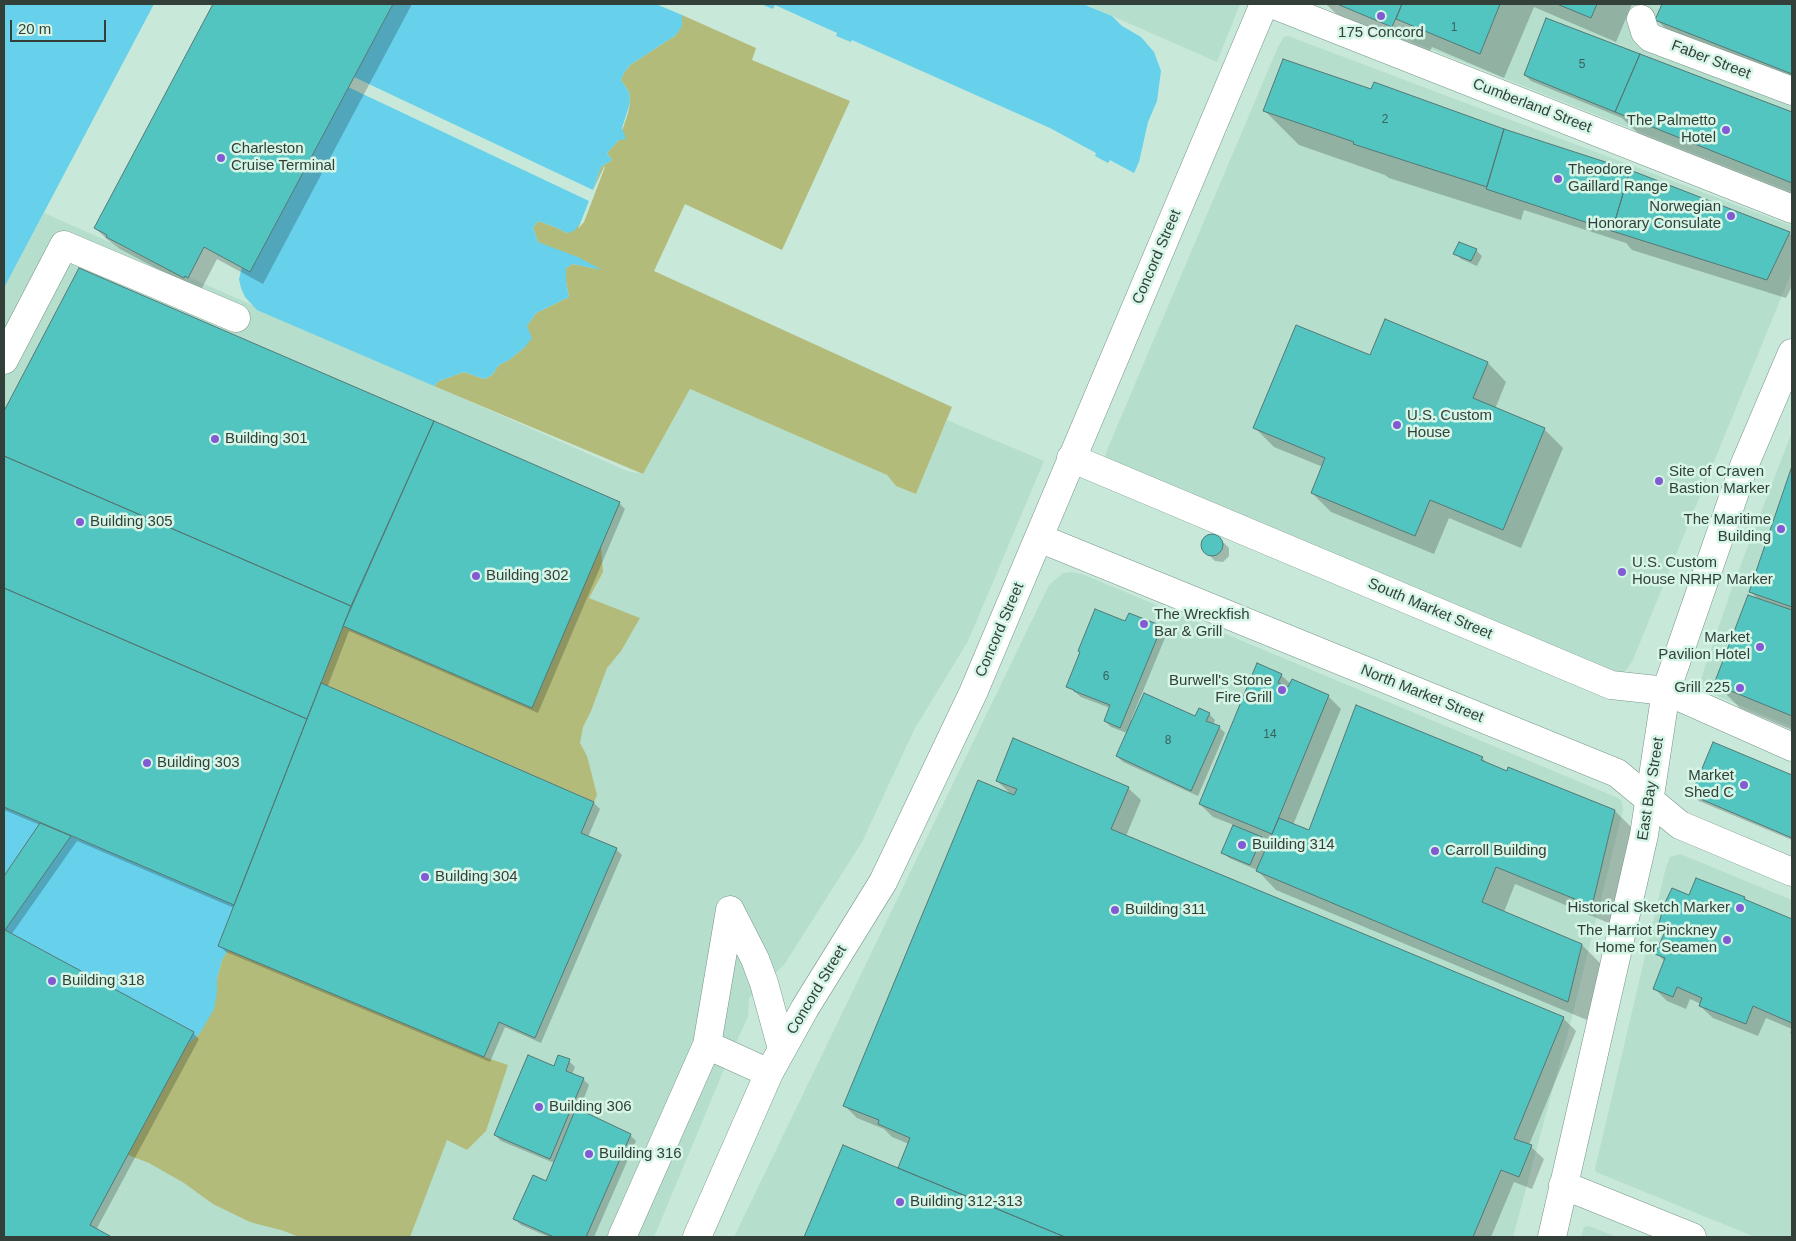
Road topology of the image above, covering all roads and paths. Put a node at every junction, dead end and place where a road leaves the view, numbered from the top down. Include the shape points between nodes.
1 (1264, 4) edge
2 (1272, 4) edge
3 (1642, 19) dead end
4 (1792, 91) edge
5 (1792, 209) edge
6 (236, 318) dead end
7 (1792, 353) edge
8 (4, 360) edge
9 (1072, 458) junction
10 (1039, 538) junction
11 (1666, 691) junction
12 (1792, 747) edge
13 (1650, 800) junction
14 (1792, 872) edge
15 (708, 1045) junction
16 (782, 1049) junction
17 (769, 1073) junction
18 (1563, 1185) junction
19 (622, 1237) edge
20 (697, 1237) edge
21 (1552, 1237) edge
22 (1692, 1237) edge

1 - 9 street, Concord Street
2 - 5 street, Cumberland Street
3 - 4 street, Faber Street via 1645,32 1651,38
6 - 8 street via 64,245
7 - 11 street, East Bay Street via 1744,466
9 - 10 street, Concord Street
9 - 11 street, South Market Street via 1611,685
10 - 13 street, North Market Street via 1616,773
10 - 16 street, Concord Street via 984,669 884,882
11 - 12 street, South Market Street
11 - 13 street, East Bay Street
13 - 14 street, North Market Street via 1680,826
13 - 18 street, East Bay Street
15 - 16 street via 730,910 756,959
15 - 17 street
15 - 19 street
16 - 17 street, Concord Street
17 - 20 street, Concord Street
18 - 21 street, East Bay Street
18 - 22 street

